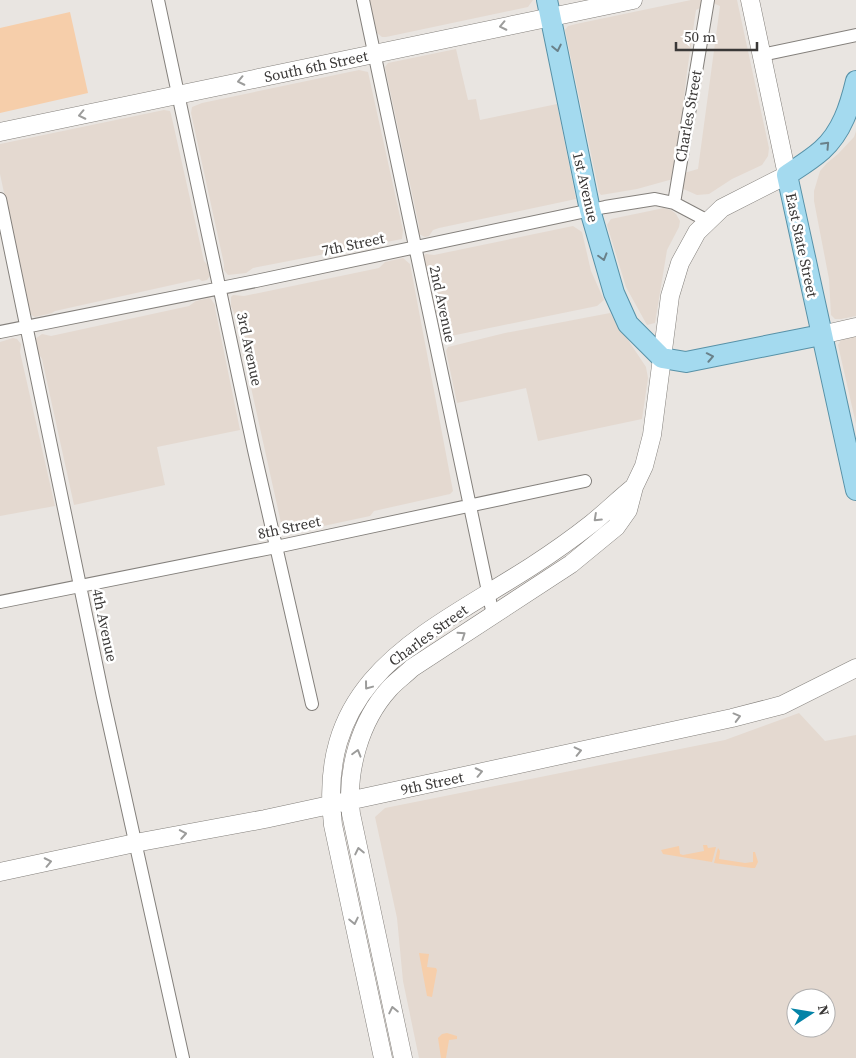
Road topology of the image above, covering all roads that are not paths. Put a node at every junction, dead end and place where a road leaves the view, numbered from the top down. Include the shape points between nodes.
1 (158, 0) edge
2 (363, 0) edge
3 (633, 0) edge
4 (708, 0) edge
5 (750, 0) edge
6 (548, 8) edge
7 (856, 35) edge
8 (374, 53) junction
9 (762, 56) junction
10 (856, 81) edge
11 (178, 95) junction
12 (0, 132) edge
13 (787, 175) junction
14 (0, 199) edge
15 (674, 203) junction
16 (590, 210) junction
17 (708, 222) junction
18 (414, 247) junction
19 (220, 287) junction
20 (27, 326) junction
21 (856, 327) edge
22 (0, 332) edge
23 (821, 335) junction
24 (662, 358) junction
25 (585, 481) dead end
26 (634, 487) junction
27 (856, 490) edge
28 (469, 505) junction
29 (276, 547) junction
30 (80, 586) junction
31 (488, 593) junction
32 (0, 602) edge
33 (493, 615) junction
34 (856, 668) edge
35 (312, 704) dead end
36 (350, 800) junction
37 (331, 804) junction
38 (135, 843) junction
39 (0, 872) edge
40 (183, 1058) edge
41 (383, 1058) edge
42 (403, 1058) edge

1 - 11 street, 3rd Avenue
2 - 8 street, 2nd Avenue
3 - 6 main road, South 6th Street
4 - 15 street, Charles Street
5 - 9 main road, East State Street
6 -> 8 main road, South 6th Street
6 -> 16 main road, 1st Avenue
7 - 9 street
8 -> 11 main road, South 6th Street
8 - 18 street, 2nd Avenue
9 - 13 main road, East State Street
13 -> 10 main road via 822,150 836,134 846,115
11 -> 12 main road, South 6th Street
11 - 19 street, 3rd Avenue
13 - 17 main road, Charles Street via 722,208
13 - 23 main road, East State Street
14 - 20 street, 4th Avenue
15 - 16 street, 7th Street via 655,199
15 - 17 street, 7th Street
16 - 18 street, 7th Street
16 -> 24 main road, 1st Avenue via 614,293 628,324
17 - 24 main road, Charles Street via 697,232 680,263 670,296
18 - 19 street, 7th Street
18 - 28 street, 2nd Avenue
19 - 20 street, 7th Street
19 - 29 street, 3rd Avenue
20 - 22 street, 7th Street
20 - 30 street, 4th Avenue
21 - 23 main road
24 -> 23 main road via 686,362
23 - 27 main road, East State Street
24 - 26 main road, Charles Street via 652,435 644,466
25 - 28 street, 8th Street
26 -> 31 main road, Charles Street via 546,557
26 - 33 main road, Charles Street via 628,510 610,532 571,564
28 - 29 street, 8th Street
28 - 31 street, 2nd Avenue
29 - 30 street, 8th Street
29 - 35 street, 3rd Avenue
30 - 32 street, 8th Street
30 - 38 street, 4th Avenue
31 - 33 street, 2nd Avenue
31 -> 37 main road, Charles Street via 391,659 360,696 340,737 334,761
36 -> 33 main road, Charles Street via 350,782 358,748 372,712 390,688 412,668
36 -> 34 main road, 9th Street via 782,705
36 - 37 main road, 9th Street
42 -> 36 main road, Charles Street
38 -> 37 main road, 9th Street
37 -> 41 main road, Charles Street
39 -> 38 main road, 9th Street
38 - 40 street, 4th Avenue

